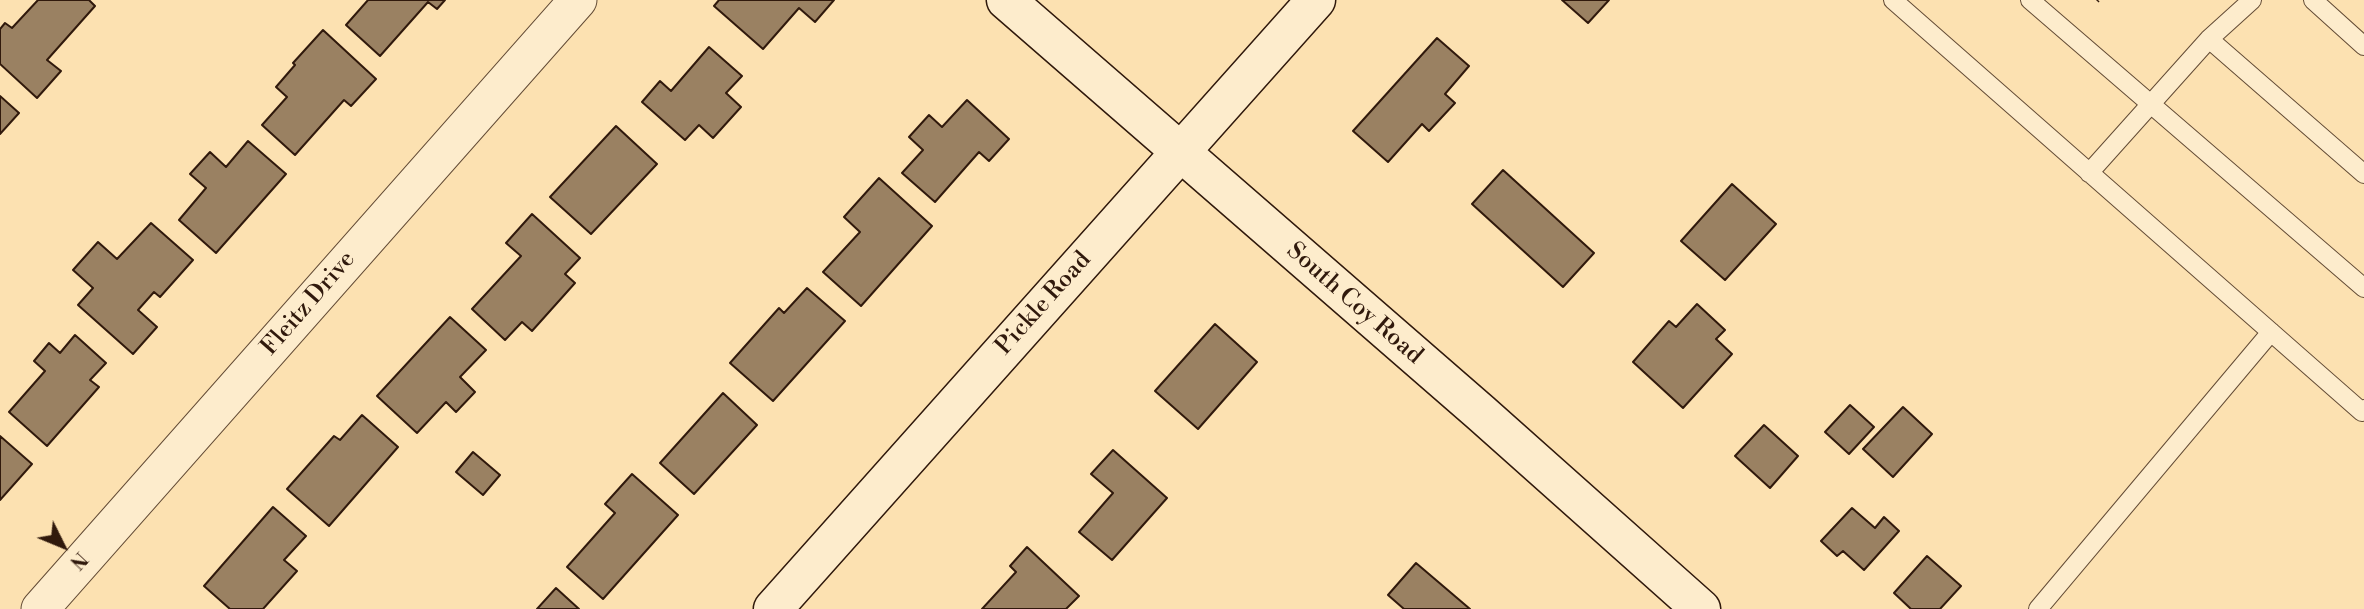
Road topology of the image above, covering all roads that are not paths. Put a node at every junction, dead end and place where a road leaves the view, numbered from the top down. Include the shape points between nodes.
1 (578, 0) edge
2 (1006, 0) edge
3 (1315, 0) edge
4 (1893, 0) edge
5 (2030, 0) edge
6 (2252, 0) edge
7 (2313, 0) edge
8 (2209, 39) junction
9 (2364, 46) edge
10 (2151, 104) junction
11 (1180, 153) junction
12 (2090, 173) junction
13 (2364, 174) edge
14 (2364, 288) edge
15 (2271, 332) junction
16 (2364, 409) edge
17 (40, 609) edge
18 (774, 609) edge
19 (1701, 609) edge
20 (2038, 609) edge

1 - 17 street, Fleitz Drive
2 - 11 street, South Coy Road
3 - 11 street, Pickle Road
4 - 12 lane
5 - 10 lane
6 - 8 lane
7 - 9 lane
8 - 10 lane
8 - 13 lane
10 - 12 lane
10 - 14 lane
11 - 18 street, Pickle Road
11 - 19 street, South Coy Road
12 - 15 lane
15 - 16 lane via 2362,412
15 - 20 lane

